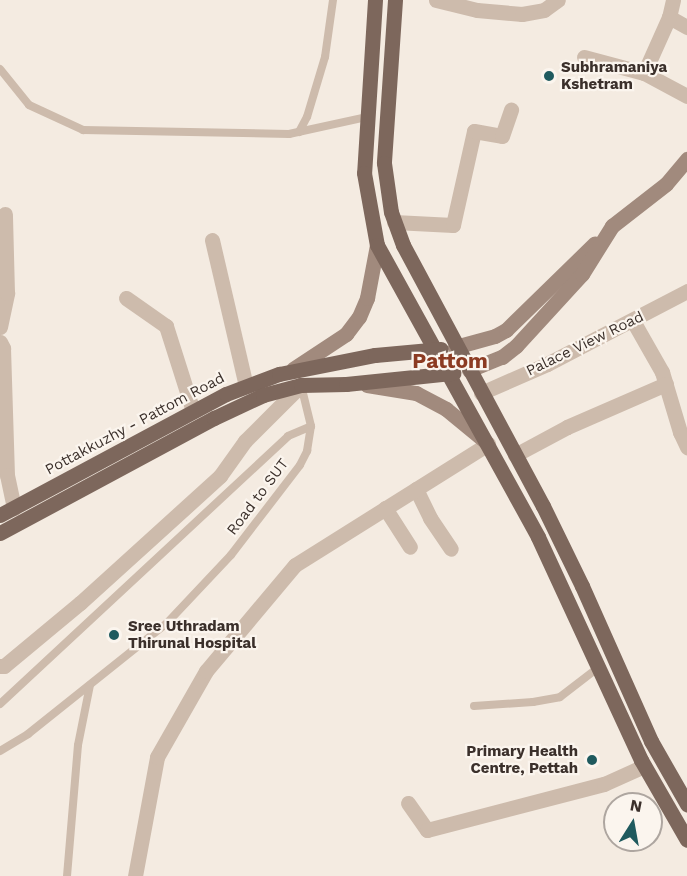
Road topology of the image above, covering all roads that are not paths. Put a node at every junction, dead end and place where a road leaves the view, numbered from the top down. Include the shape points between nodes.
1 (333, 0) edge
2 (375, 0) edge
3 (395, 0) edge
4 (436, 0) edge
5 (558, 0) edge
6 (673, 0) edge
7 (669, 17) junction
8 (687, 27) edge
9 (584, 57) dead end
10 (0, 69) edge
11 (644, 73) junction
12 (687, 96) edge
13 (512, 110) dead end
14 (366, 117) junction
15 (299, 132) junction
16 (687, 159) edge
17 (5, 214) dead end
18 (394, 222) junction
19 (612, 226) junction
20 (212, 240) dead end
21 (377, 245) junction
22 (687, 291) edge
23 (126, 298) dead end
24 (633, 321) junction
25 (0, 327) edge
26 (0, 342) edge
27 (455, 347) junction
28 (433, 351) junction
29 (293, 369) junction
30 (468, 370) junction
31 (447, 374) junction
32 (346, 384) junction
33 (666, 384) junction
34 (301, 385) junction
35 (246, 386) junction
36 (481, 393) junction
37 (193, 411) junction
38 (311, 426) junction
39 (488, 444) junction
40 (687, 447) edge
41 (515, 456) junction
42 (416, 489) junction
43 (14, 508) junction
44 (385, 508) junction
45 (0, 515) edge
46 (0, 533) edge
47 (410, 547) dead end
48 (451, 549) dead end
49 (0, 666) edge
50 (599, 667) junction
51 (90, 685) junction
52 (0, 704) edge
53 (474, 706) dead end
54 (0, 751) edge
55 (644, 766) junction
56 (408, 803) dead end
57 (687, 804) edge
58 (687, 840) edge
59 (67, 876) edge
60 (135, 876) edge

1 - 15 lane via 325,57 308,117
2 - 14 main road
3 - 18 main road via 384,164
4 - 5 street via 477,10 522,14 544,10
6 - 7 street
7 - 8 street
7 - 11 street
9 - 11 street
10 - 15 lane via 29,105 84,130
11 - 12 street
13 - 18 street via 502,136 474,131 453,225
14 - 15 lane
14 - 21 main road via 364,173
16 - 19 main road via 666,184
17 - 25 street via 7,293
18 - 27 main road
19 - 27 main road via 506,330
19 - 30 main road via 582,274 516,346 502,357
20 - 35 street
21 - 28 main road
21 - 29 main road via 359,317 346,334
22 - 24 street, Palace View Road
23 - 37 street via 166,326
24 - 33 street
24 - 36 street, Palace View Road
26 - 43 street via 7,475
27 - 28 main road, Pottakkuzhy - Pattom Road
27 - 30 main road
28 - 29 main road, Pottakkuzhy - Pattom Road via 375,355
28 - 31 main road
29 - 35 main road, Pottakkuzhy - Pattom Road
30 - 31 main road
30 - 36 main road
31 - 32 main road
31 - 39 main road
32 - 34 main road
32 - 39 main road via 379,385 416,393 446,409
33 - 40 street
33 - 41 street via 567,427
34 - 38 lane
34 - 46 main road via 263,395 214,418
34 - 49 street via 245,441 220,476 80,603
35 - 37 main road, Pottakkuzhy - Pattom Road
36 - 41 main road
37 - 43 main road, Pottakkuzhy - Pattom Road
38 - 51 lane, Road to SUT via 300,465 231,555 167,623
38 - 52 lane, Road to SUT via 288,436
39 - 42 street
39 - 50 main road via 538,537
41 - 57 main road via 582,586 651,741
42 - 44 street
42 - 48 street via 430,519
43 - 45 main road, Pottakkuzhy - Pattom Road
44 - 47 street
44 - 60 street via 295,565 206,671 157,757
50 - 53 lane via 561,697
50 - 55 main road
51 - 54 lane, Road to SUT
51 - 59 lane via 78,745
55 - 56 street via 604,784 428,830
55 - 58 main road

